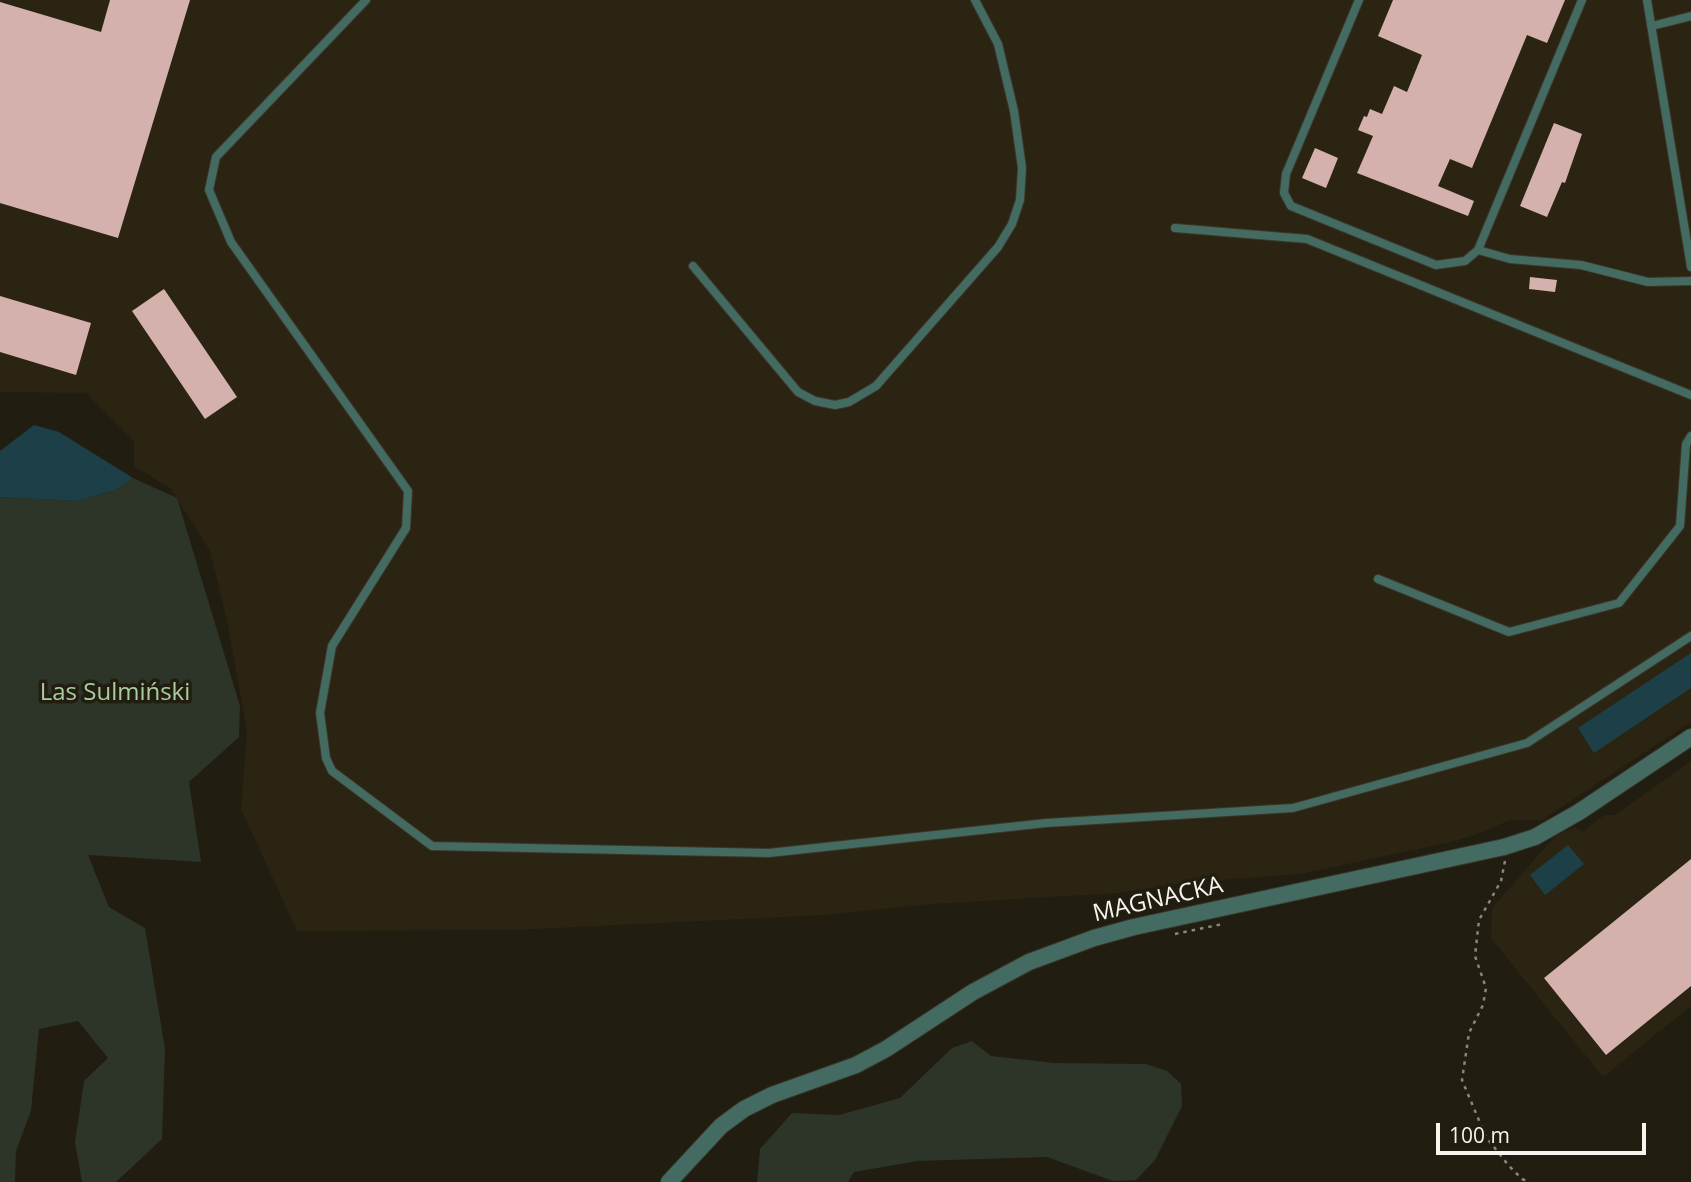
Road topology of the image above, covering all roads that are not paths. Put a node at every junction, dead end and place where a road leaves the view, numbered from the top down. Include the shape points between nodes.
1 (366, 0) edge
2 (975, 0) edge
3 (1359, 0) edge
4 (1582, 0) edge
5 (1647, 0) edge
6 (1691, 16) edge
7 (1652, 26) junction
8 (1175, 229) dead end
9 (1478, 250) junction
10 (693, 267) dead end
11 (1691, 267) edge
12 (1691, 281) edge
13 (1691, 395) edge
14 (1691, 436) edge
15 (1378, 579) dead end
16 (1691, 636) edge
17 (1691, 737) edge
18 (669, 1182) edge

1 - 16 lane via 216,157 209,190 231,242 408,491 406,528 332,646 320,713 332,772 432,846 769,853 1046,823 1293,808 1527,743
2 - 10 lane via 998,44 1014,111 1022,168 1020,200 998,247 876,386 835,405 815,401 799,391
3 - 9 lane via 1286,174 1284,193 1291,206 1436,265 1465,261
4 - 9 lane
5 - 7 lane
6 - 7 lane
7 - 11 lane
8 - 13 lane via 1307,239
9 - 12 lane via 1581,265 1648,282
14 - 15 lane via 1686,444 1680,526 1619,603 1509,632
17 - 18 street, MAGNACKA via 1579,812 1504,848 1134,928 1029,962 856,1065 744,1109 721,1126

